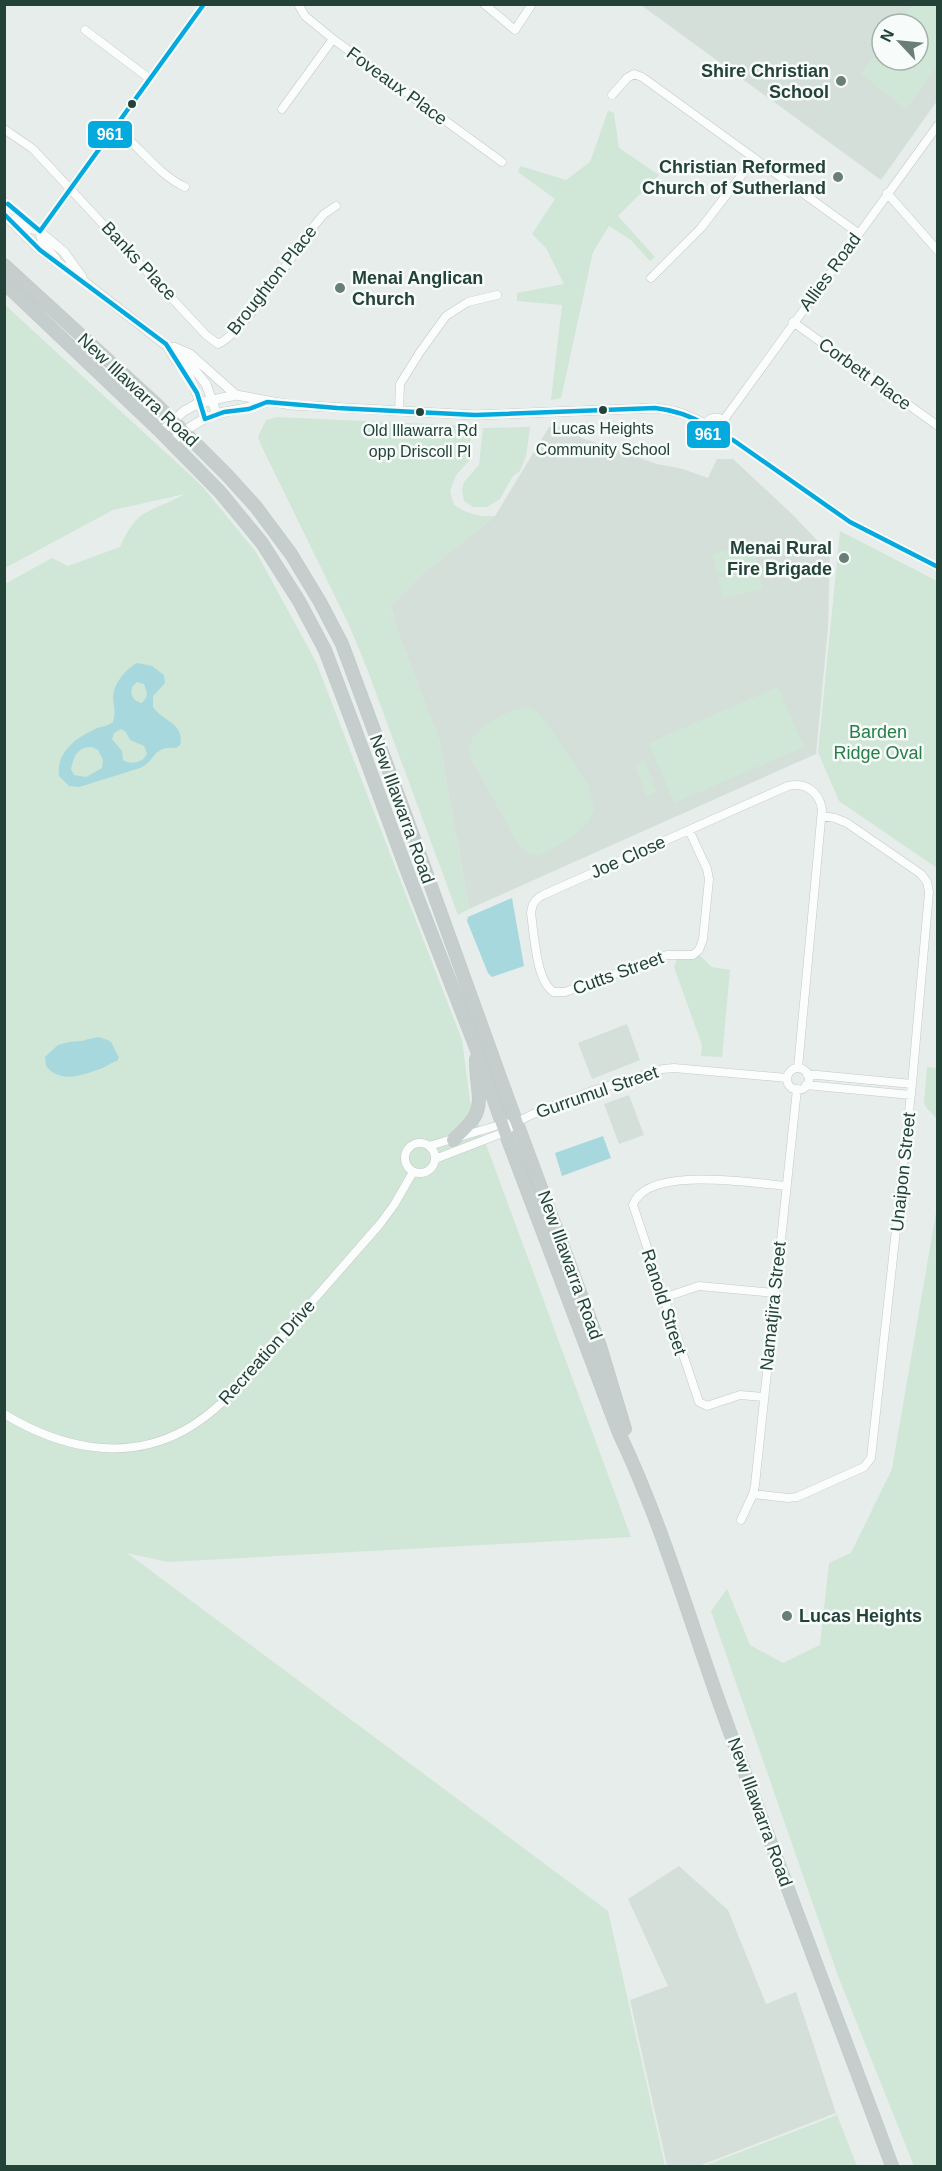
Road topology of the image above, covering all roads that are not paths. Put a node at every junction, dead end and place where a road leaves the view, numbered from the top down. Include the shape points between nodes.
1 (204, 4) edge
2 (298, 4) edge
3 (484, 4) edge
4 (532, 4) edge
5 (85, 30) dead end
6 (333, 39) junction
7 (150, 79) junction
8 (612, 95) dead end
9 (282, 109) dead end
10 (938, 124) edge
11 (115, 128) junction
12 (4, 129) edge
13 (754, 159) junction
14 (502, 162) dead end
15 (185, 186) dead end
16 (70, 188) junction
17 (888, 193) junction
18 (4, 202) edge
19 (336, 206) dead end
20 (4, 214) edge
21 (40, 231) junction
22 (858, 233) junction
23 (938, 251) edge
24 (4, 265) edge
25 (59, 265) junction
26 (651, 278) dead end
27 (87, 283) junction
28 (4, 284) edge
29 (497, 296) dead end
30 (793, 322) junction
31 (206, 335) joint
32 (166, 344) junction
33 (236, 395) junction
34 (212, 399) junction
35 (267, 402) junction
36 (199, 403) junction
37 (399, 411) junction
38 (217, 415) junction
39 (205, 419) junction
40 (723, 420) junction
41 (173, 421) junction
42 (706, 425) junction
43 (938, 426) edge
44 (183, 431) junction
45 (161, 432) junction
46 (724, 436) junction
47 (171, 442) junction
48 (938, 567) edge
49 (822, 816) junction
50 (689, 830) junction
51 (554, 992) joint
52 (476, 1048) junction
53 (798, 1068) junction
54 (807, 1074) junction
55 (787, 1078) junction
56 (912, 1084) junction
57 (806, 1085) junction
58 (797, 1089) junction
59 (911, 1095) junction
60 (517, 1122) junction
61 (504, 1127) junction
62 (453, 1140) junction
63 (429, 1146) junction
64 (435, 1159) junction
65 (413, 1172) junction
66 (786, 1186) junction
67 (774, 1293) junction
68 (663, 1298) junction
69 (764, 1396) junction
70 (4, 1414) edge
71 (630, 1457) junction
72 (753, 1494) junction
73 (741, 1520) dead end
74 (892, 2166) edge

1 - 7 street
2 - 6 street, Foveaux Place via 305,16
3 - 4 street via 515,30
5 - 7 street
6 - 9 street
6 - 14 street, Foveaux Place
7 - 11 street
8 - 13 street via 627,78 634,74 642,77
10 - 17 street, Allies Road
11 - 15 street via 165,175
11 - 16 street
12 - 16 street via 33,149
13 - 22 street
13 - 26 street via 701,228
16 - 21 street
16 - 31 street, Banks Place
17 - 22 street, Allies Road
17 - 23 street
18 - 21 street
19 - 31 street, Broughton Place via 313,227 235,331 218,344
20 - 21 street via 28,229
20 - 25 street
21 - 25 street via 42,242
21 - 27 street via 64,252
22 - 30 street, Allies Road
24 - 41 highway, New Illawarra Road
25 - 27 street
27 - 32 street
28 - 45 highway, New Illawarra Road
29 - 37 street via 468,302 446,316 400,384
30 - 40 street, Allies Road
30 - 43 street, Corbett Place
32 - 33 street via 190,354
32 - 34 street via 199,374
32 - 36 street via 188,376
33 - 34 street
33 - 35 street
34 - 36 street
34 - 38 street
35 - 37 street
35 - 38 street
36 - 39 street
36 - 41 street
37 - 42 street via 475,415 655,408 673,410
38 - 39 street
39 - 44 street
40 - 42 street via 713,419
40 - 46 street via 727,426
41 - 44 highway, New Illawarra Road
41 - 45 street
42 - 46 street via 712,439
44 - 47 street
44 - 60 highway, New Illawarra Road via 256,507 291,554 342,644
45 - 47 highway, New Illawarra Road
46 - 48 street via 850,522
47 - 52 highway, New Illawarra Road via 262,543 324,650
49 - 50 street, Joe Close via 821,802 813,791 801,785 788,786
49 - 53 street
49 - 56 street, Unaipon Street via 847,823 927,882
50 - 51 street, Joe Close via 534,902 531,913 540,965 546,984
50 - 51 street, Cutts Street via 709,879 699,950 693,955 667,955 566,992
52 - 61 highway, New Illawarra Road
52 - 62 highway via 478,1110 469,1126
53 - 54 street
53 - 55 street
54 - 56 street
54 - 57 street
55 - 58 street
55 - 60 street, Gurrumul Street via 663,1069 592,1091
56 - 59 street, Unaipon Street
57 - 58 street
57 - 59 street
58 - 66 street, Namatjira Street
59 - 72 street, Unaipon Street via 871,1458 864,1467 797,1497
60 - 61 street
60 - 71 highway, New Illawarra Road via 600,1346
61 - 62 street
61 - 64 street
61 - 71 highway, New Illawarra Road
62 - 63 street
63 - 64 street
63 - 65 street via 416,1143 405,1151 404,1161
64 - 65 street via 429,1170
65 - 70 street, Recreation Drive via 380,1224 233,1392 212,1413 182,1432 134,1446 82,1447 42,1435
66 - 67 street, Namatjira Street
66 - 68 street, Ranold Street via 694,1178 667,1183 636,1197 633,1210
67 - 68 street via 699,1286
67 - 69 street, Namatjira Street
68 - 69 street, Ranold Street via 696,1397 703,1405 740,1395
69 - 72 street, Namatjira Street
71 - 74 highway, New Illawarra Road
72 - 73 street, Namatjira Street

